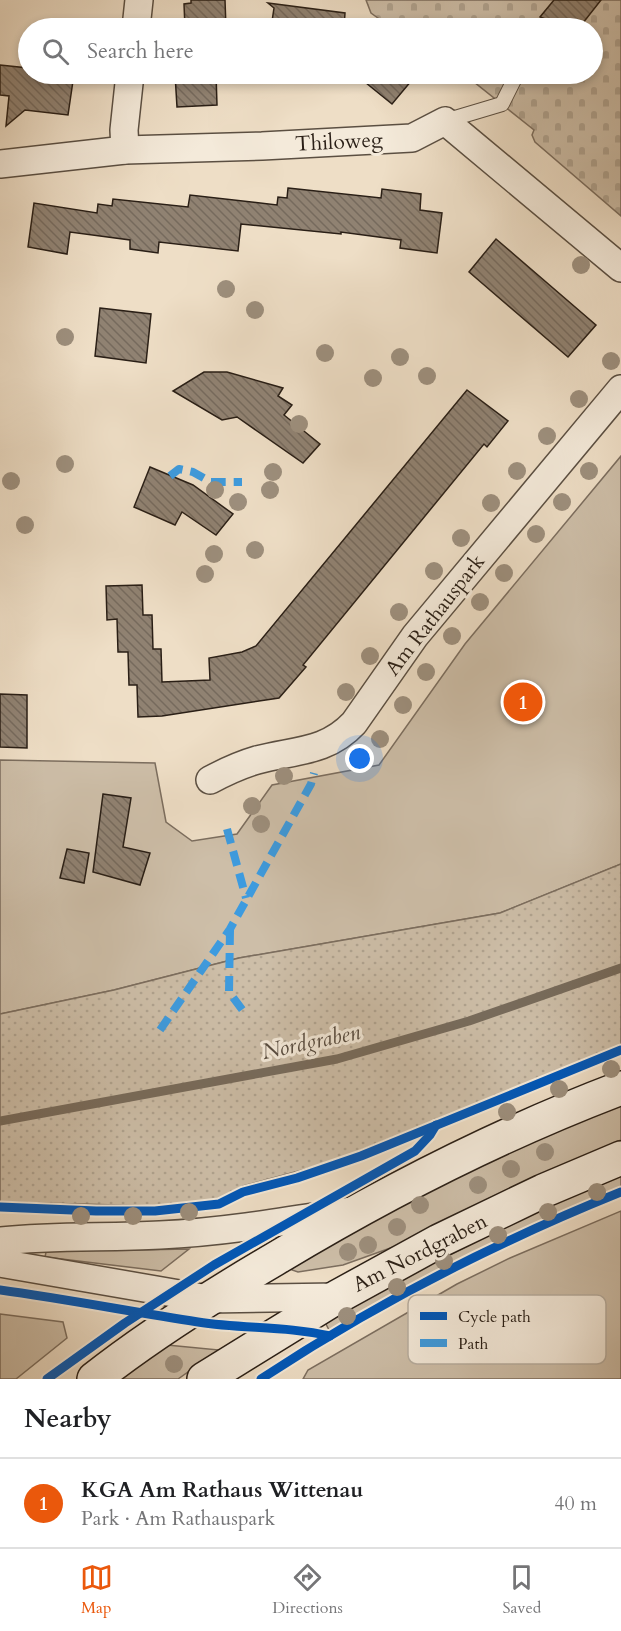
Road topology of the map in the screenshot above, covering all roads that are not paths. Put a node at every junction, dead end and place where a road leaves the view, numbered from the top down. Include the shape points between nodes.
1 (139, 0) edge
2 (137, 18) edge
3 (129, 84) edge
4 (512, 84) edge
5 (445, 120) junction
6 (125, 150) junction
7 (0, 164) edge
8 (621, 268) edge
9 (621, 389) edge
10 (210, 780) dead end
11 (621, 1088) edge
12 (621, 1158) edge
13 (355, 1211) junction
14 (0, 1241) edge
15 (0, 1263) edge
16 (337, 1297) junction
17 (208, 1299) junction
18 (94, 1379) edge
19 (204, 1379) edge

1 - 2 street
3 - 6 street
4 - 5 lane via 502,104
5 - 6 street, Thiloweg via 412,138
5 - 8 street
6 - 7 street, Thiloweg
9 - 10 street, Am Rathauspark via 415,636 345,732 319,748 257,760
11 - 13 main road via 493,1142
12 - 16 main road, Am Nordgraben via 439,1241
13 - 14 street via 211,1232 42,1236
13 - 17 main road
15 - 17 street, Am Nordgraben
16 - 17 street, Am Nordgraben
16 - 19 main road
17 - 18 main road via 160,1329

